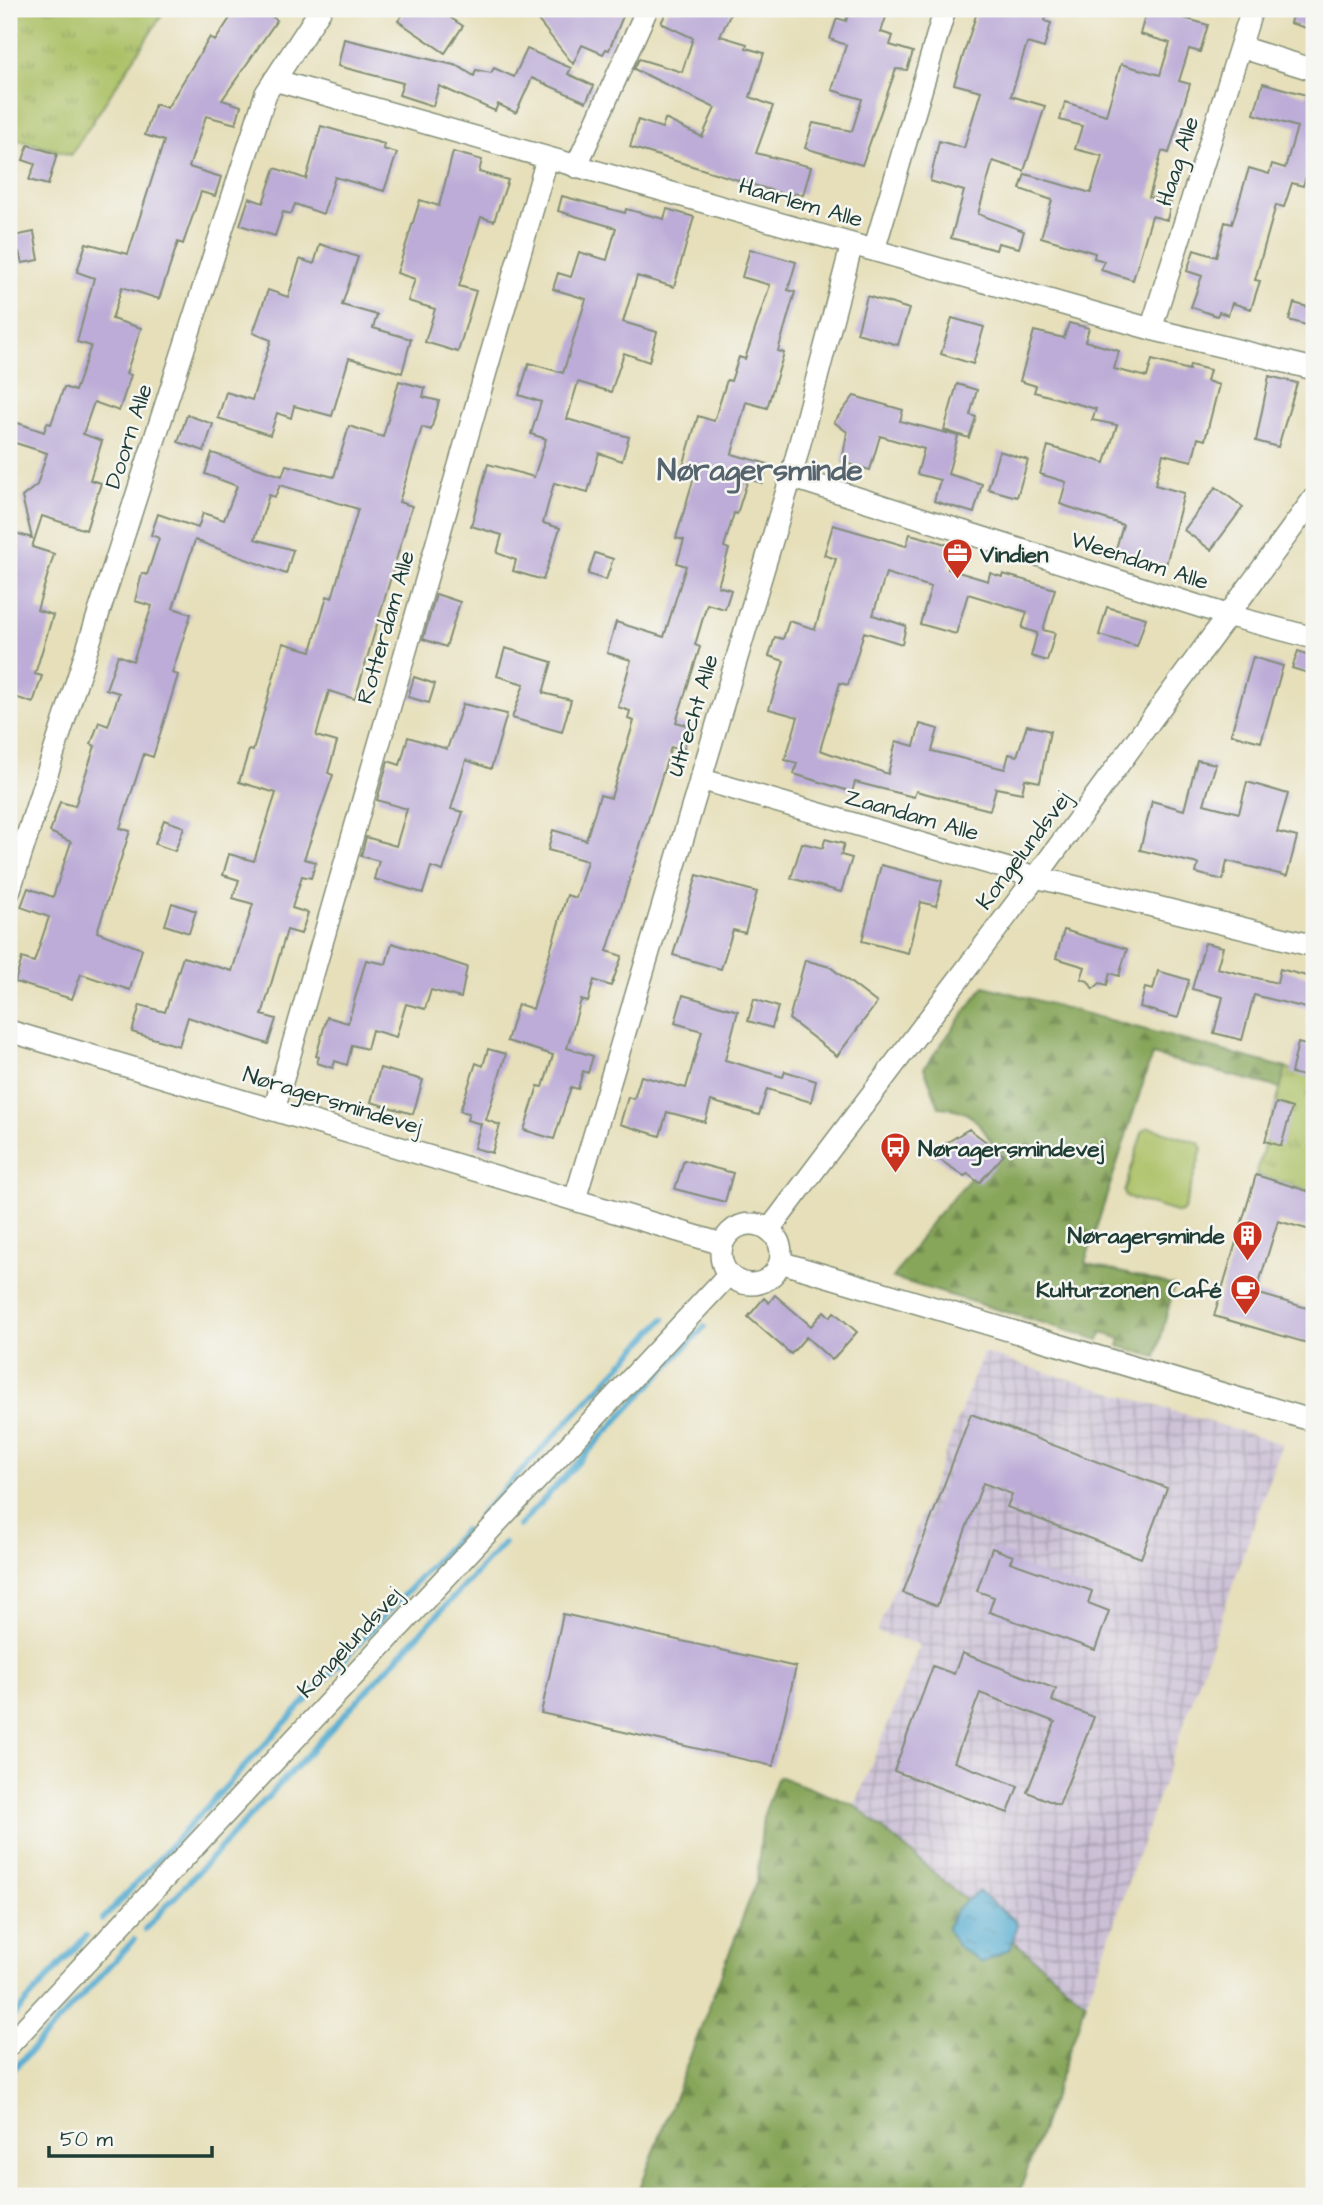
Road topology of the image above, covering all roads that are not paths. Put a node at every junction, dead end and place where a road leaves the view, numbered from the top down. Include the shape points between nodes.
1 (321, 9) edge
2 (647, 9) edge
3 (945, 9) edge
4 (1252, 9) edge
5 (1241, 47) junction
6 (1314, 70) edge
7 (274, 80) junction
8 (547, 159) junction
9 (576, 167) junction
10 (852, 244) junction
11 (874, 250) junction
12 (1151, 329) junction
13 (1314, 369) edge
14 (791, 477) junction
15 (1314, 498) edge
16 (1230, 616) junction
17 (1314, 638) edge
18 (699, 779) junction
19 (1036, 877) junction
20 (9, 892) edge
21 (1314, 946) edge
22 (9, 1031) edge
23 (274, 1110) junction
24 (575, 1199) junction
25 (769, 1230) junction
26 (722, 1244) junction
27 (780, 1262) junction
28 (728, 1275) junction
29 (1314, 1421) edge
30 (9, 2045) edge

1 - 7 street, Doorn Alle
2 - 9 street
3 - 11 street
4 - 5 street, Haag Alle
5 - 6 street
5 - 12 street, Haag Alle
7 - 8 street, Haarlem Alle
7 - 20 street, Doorn Alle via 266,93
8 - 9 street, Haarlem Alle
8 - 23 street, Rotterdam Alle
9 - 10 street, Haarlem Alle
10 - 11 street, Haarlem Alle
10 - 14 street, Utrecht Alle
11 - 12 street, Haarlem Alle
12 - 13 street, Haarlem Alle
14 - 16 street, Weendam Alle
14 - 18 street, Utrecht Alle
15 - 16 street, Kongelundsvej
16 - 17 street, Weendam Alle
16 - 19 street, Kongelundsvej
18 - 19 street, Zaandam Alle
18 - 24 street, Utrecht Alle
19 - 21 street, Zaandam Alle
19 - 25 street, Kongelundsvej
22 - 23 street, Nøragersmindevej
23 - 24 street, Nøragersmindevej
24 - 26 street, Nøragersmindevej
25 - 26 street via 747,1224 736,1227
25 - 27 street via 777,1239
26 - 28 street via 720,1255
27 - 28 street via 768,1280 758,1284 737,1282
27 - 29 street
28 - 30 street, Kongelundsvej

